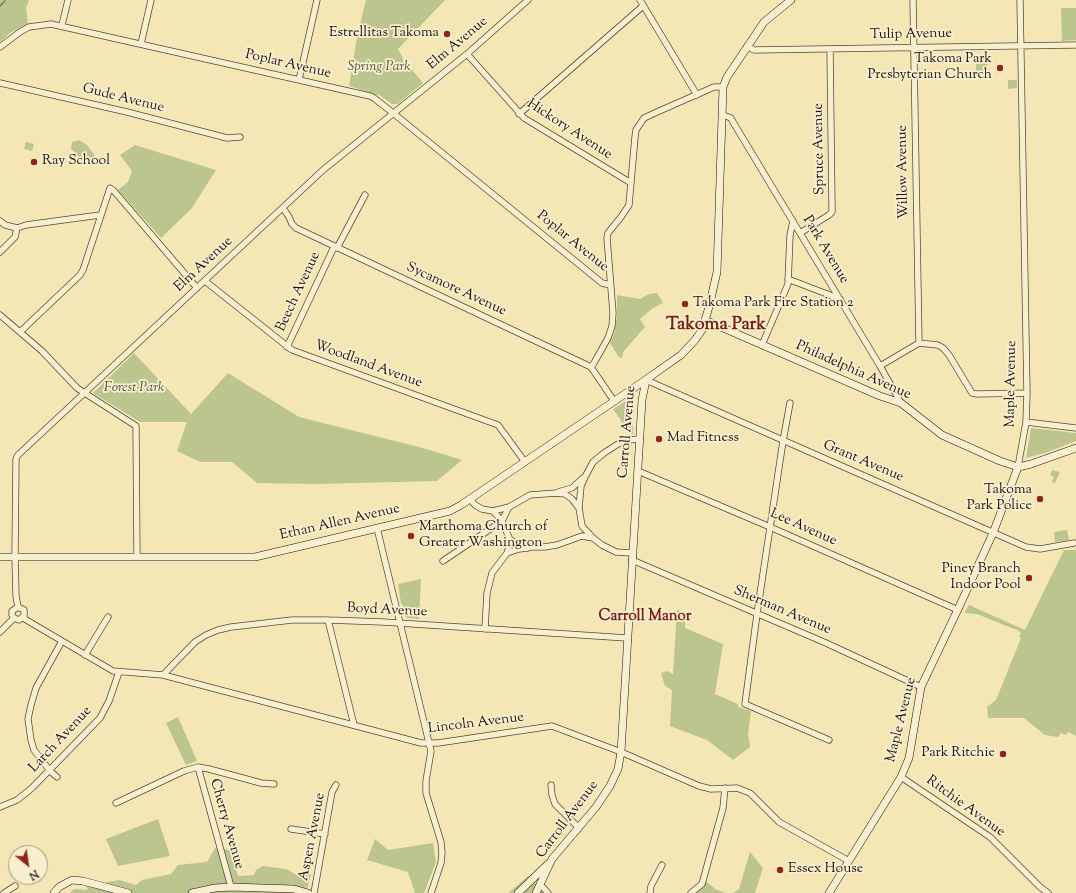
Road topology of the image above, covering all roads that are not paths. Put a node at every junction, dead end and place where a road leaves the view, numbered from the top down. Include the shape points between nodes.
1 (68, 0) edge
2 (151, 0) edge
3 (317, 0) edge
4 (528, 0) edge
5 (640, 0) edge
6 (791, 0) edge
7 (913, 0) edge
8 (1020, 0) edge
9 (643, 6) junction
10 (62, 25) junction
11 (141, 44) junction
12 (1076, 45) edge
13 (747, 46) junction
14 (1021, 46) junction
15 (0, 47) edge
16 (914, 47) junction
17 (830, 49) junction
18 (466, 54) junction
19 (299, 80) junction
20 (0, 83) edge
21 (723, 88) junction
22 (697, 95) junction
23 (393, 113) junction
24 (519, 114) junction
25 (723, 116) junction
26 (240, 138) dead end
27 (631, 184) junction
28 (365, 195) dead end
29 (282, 208) junction
30 (100, 215) junction
31 (0, 221) edge
32 (793, 221) junction
33 (17, 228) junction
34 (800, 233) junction
35 (335, 247) junction
36 (0, 252) edge
37 (788, 279) junction
38 (205, 281) junction
39 (610, 285) junction
40 (197, 288) junction
41 (840, 299) junction
42 (0, 315) edge
43 (705, 320) junction
44 (20, 332) junction
45 (918, 343) junction
46 (762, 344) junction
47 (287, 347) junction
48 (880, 366) junction
49 (591, 367) junction
50 (646, 380) junction
51 (84, 393) junction
52 (1027, 393) junction
53 (614, 401) junction
54 (790, 403) dead end
55 (901, 403) junction
56 (1026, 422) junction
57 (1076, 428) edge
58 (640, 439) junction
59 (783, 441) junction
60 (1076, 448) edge
61 (525, 462) junction
62 (1018, 467) junction
63 (638, 471) junction
64 (585, 477) junction
65 (556, 493) junction
66 (470, 499) junction
67 (509, 507) junction
68 (579, 508) junction
69 (493, 512) junction
70 (502, 523) junction
71 (582, 526) junction
72 (770, 527) junction
73 (377, 528) junction
74 (993, 533) junction
75 (593, 538) junction
76 (570, 539) junction
77 (510, 540) junction
78 (1074, 543) dead end
79 (531, 547) junction
80 (507, 553) junction
81 (632, 556) junction
82 (0, 557) edge
83 (16, 557) junction
84 (137, 557) junction
85 (443, 561) dead end
86 (18, 607) junction
87 (958, 610) junction
88 (757, 614) junction
89 (108, 617) dead end
90 (14, 618) junction
91 (23, 618) junction
92 (328, 620) junction
93 (400, 624) junction
94 (485, 629) junction
95 (0, 632) edge
96 (627, 638) junction
97 (62, 641) junction
98 (85, 655) junction
99 (119, 672) junction
100 (163, 675) junction
101 (921, 687) junction
102 (354, 725) junction
103 (829, 740) dead end
104 (430, 743) junction
105 (621, 752) junction
106 (198, 767) junction
107 (50, 771) junction
108 (57, 777) dead end
109 (901, 777) junction
110 (274, 784) dead end
111 (336, 785) dead end
112 (551, 785) dead end
113 (725, 788) junction
114 (116, 803) dead end
115 (0, 807) edge
116 (579, 828) junction
117 (291, 829) dead end
118 (325, 834) junction
119 (552, 859) junction
120 (849, 861) junction
121 (662, 864) dead end
122 (540, 884) junction
123 (15, 886) dead end
124 (231, 887) junction
125 (4, 893) edge
126 (54, 893) edge
127 (128, 893) edge
128 (192, 893) edge
129 (308, 893) edge
130 (314, 893) edge
131 (431, 893) edge
132 (518, 893) edge
133 (536, 893) edge
134 (548, 893) edge
135 (650, 893) edge
136 (691, 893) edge
137 (829, 893) edge
138 (1048, 893) edge

1 - 10 street
2 - 11 street
3 - 19 street
4 - 18 street, Elm Avenue
5 - 9 street
6 - 13 main road, Carroll Avenue via 764,22
7 - 16 street, Willow Avenue
8 - 14 street, Maple Avenue
9 - 22 street
9 - 24 street
10 - 11 street, Poplar Avenue
10 - 15 street, Poplar Avenue via 29,28
11 - 19 street, Poplar Avenue
12 - 14 street, Tulip Avenue
13 - 17 street, Tulip Avenue via 754,50
13 - 21 main road, Carroll Avenue
14 - 16 street, Tulip Avenue
14 - 52 street, Maple Avenue
16 - 17 street, Tulip Avenue
16 - 45 street, Willow Avenue
17 - 34 street, Spruce Avenue via 832,212
18 - 23 street, Elm Avenue
18 - 24 street, Hickory Avenue
19 - 23 street, Poplar Avenue via 370,96
20 - 26 street, Gude Avenue via 227,138
21 - 22 street via 714,87
21 - 25 main road, Carroll Avenue
22 - 27 street via 644,118 636,130
23 - 29 street, Elm Avenue via 323,170
23 - 39 street, Poplar Avenue via 602,283
24 - 27 street, Hickory Avenue
25 - 32 street, Park Avenue via 731,118
25 - 43 main road, Carroll Avenue via 717,272
27 - 39 street via 629,205 608,233
28 - 35 street, Beech Avenue
29 - 35 street, Sycamore Avenue via 296,228
29 - 38 street, Elm Avenue
30 - 33 street
30 - 40 street via 110,188
30 - 44 street via 80,275
31 - 33 street
32 - 34 street, Park Avenue
32 - 37 street
33 - 36 street via 16,237
34 - 41 street, Park Avenue
35 - 47 street, Beech Avenue
35 - 49 street, Sycamore Avenue
37 - 41 street
37 - 46 street
38 - 40 street, Elm Avenue
38 - 47 street, Woodland Avenue
39 - 49 street via 612,326
40 - 51 street, Elm Avenue
41 - 48 street, Park Avenue
42 - 44 street
43 - 46 main road, Philadelphia Avenue
43 - 50 main road, Carroll Avenue via 696,340 681,355
44 - 51 street
45 - 48 street
45 - 52 street via 944,348 972,392
46 - 55 main road, Philadelphia Avenue
47 - 61 street, Woodland Avenue via 498,425
48 - 55 street, Park Avenue
49 - 53 street
50 - 53 main road, Ethan Allen Avenue
50 - 58 main road, Carroll Avenue
50 - 59 street, Grant Avenue
51 - 83 street, Elm Avenue via 16,459
51 - 84 street via 136,426
52 - 56 street, Maple Avenue
53 - 61 main road, Ethan Allen Avenue
54 - 59 street
55 - 62 main road, Philadelphia Avenue via 942,435
56 - 57 street
56 - 62 street, Maple Avenue
58 - 63 main road, Carroll Avenue
58 - 64 street via 628,440 604,453 593,462
59 - 72 street
59 - 74 street, Grant Avenue
60 - 62 main road
61 - 66 main road, Ethan Allen Avenue
62 - 74 main road, Maple Avenue
63 - 72 street, Lee Avenue
63 - 81 main road, Carroll Avenue
64 - 65 street via 572,488
64 - 68 street via 581,486
65 - 67 street via 530,495
65 - 68 street via 565,494
66 - 69 street via 475,506
66 - 73 main road, Ethan Allen Avenue via 450,511
67 - 69 street
67 - 70 street
68 - 71 street
69 - 70 street
70 - 77 street
70 - 85 street
71 - 75 street, Sherman Avenue
71 - 76 street via 579,533
72 - 87 street, Lee Avenue
72 - 88 street
73 - 84 main road, Ethan Allen Avenue via 255,557
73 - 93 street
74 - 78 street, Grant Avenue via 1033,549
74 - 87 main road, Maple Avenue
75 - 76 street via 582,536
75 - 81 street, Sherman Avenue via 616,552
76 - 79 street via 557,545
77 - 79 street
77 - 80 street
79 - 80 street
80 - 94 street via 492,573 487,593
81 - 88 street, Sherman Avenue
81 - 96 main road, Carroll Avenue
82 - 83 main road, Ethan Allen Avenue
83 - 84 main road, Ethan Allen Avenue
83 - 86 street, Elm Avenue
86 - 90 street via 12,611
86 - 91 street via 24,610
87 - 101 main road, Maple Avenue
88 - 101 street, Sherman Avenue
88 - 103 street via 745,704
89 - 98 street
90 - 91 street
90 - 95 street
91 - 97 street, Lincoln Avenue
92 - 93 street, Boyd Avenue
92 - 100 street, Boyd Avenue via 292,620 218,630 195,642
92 - 102 street
93 - 94 street, Boyd Avenue
93 - 104 street
94 - 96 street, Boyd Avenue
96 - 105 main road, Carroll Avenue
97 - 98 street, Lincoln Avenue
97 - 107 street via 41,676 28,719 30,740 34,750
98 - 99 street, Lincoln Avenue
99 - 100 street, Lincoln Avenue
99 - 107 street, Larch Avenue via 100,718
100 - 102 street, Lincoln Avenue
101 - 109 main road, Maple Avenue via 909,758
102 - 104 street, Lincoln Avenue via 421,743
104 - 105 street, Lincoln Avenue via 552,726
104 - 131 street via 426,793 442,853
105 - 113 street, Lincoln Avenue via 699,786 711,789
105 - 116 main road, Carroll Avenue via 618,770 610,786
106 - 110 street via 261,784
106 - 114 street
106 - 124 street, Cherry Avenue
107 - 108 street
107 - 115 street, Larch Avenue via 17,800
109 - 120 main road, Maple Avenue
109 - 138 street, Ritchie Avenue via 990,837
111 - 118 street, Aspen Avenue via 332,792
112 - 116 street via 555,804
113 - 120 street, Lincoln Avenue via 737,788 750,793 779,822
113 - 136 street via 723,808 702,884
116 - 119 main road, Carroll Avenue
117 - 118 street
118 - 130 street, Aspen Avenue
119 - 122 main road, Carroll Avenue
119 - 132 main road
120 - 137 main road, Maple Avenue
121 - 135 street
122 - 133 main road, Carroll Avenue
122 - 134 street
123 - 125 street
124 - 128 main road
124 - 129 main road
126 - 127 main road via 72,880

